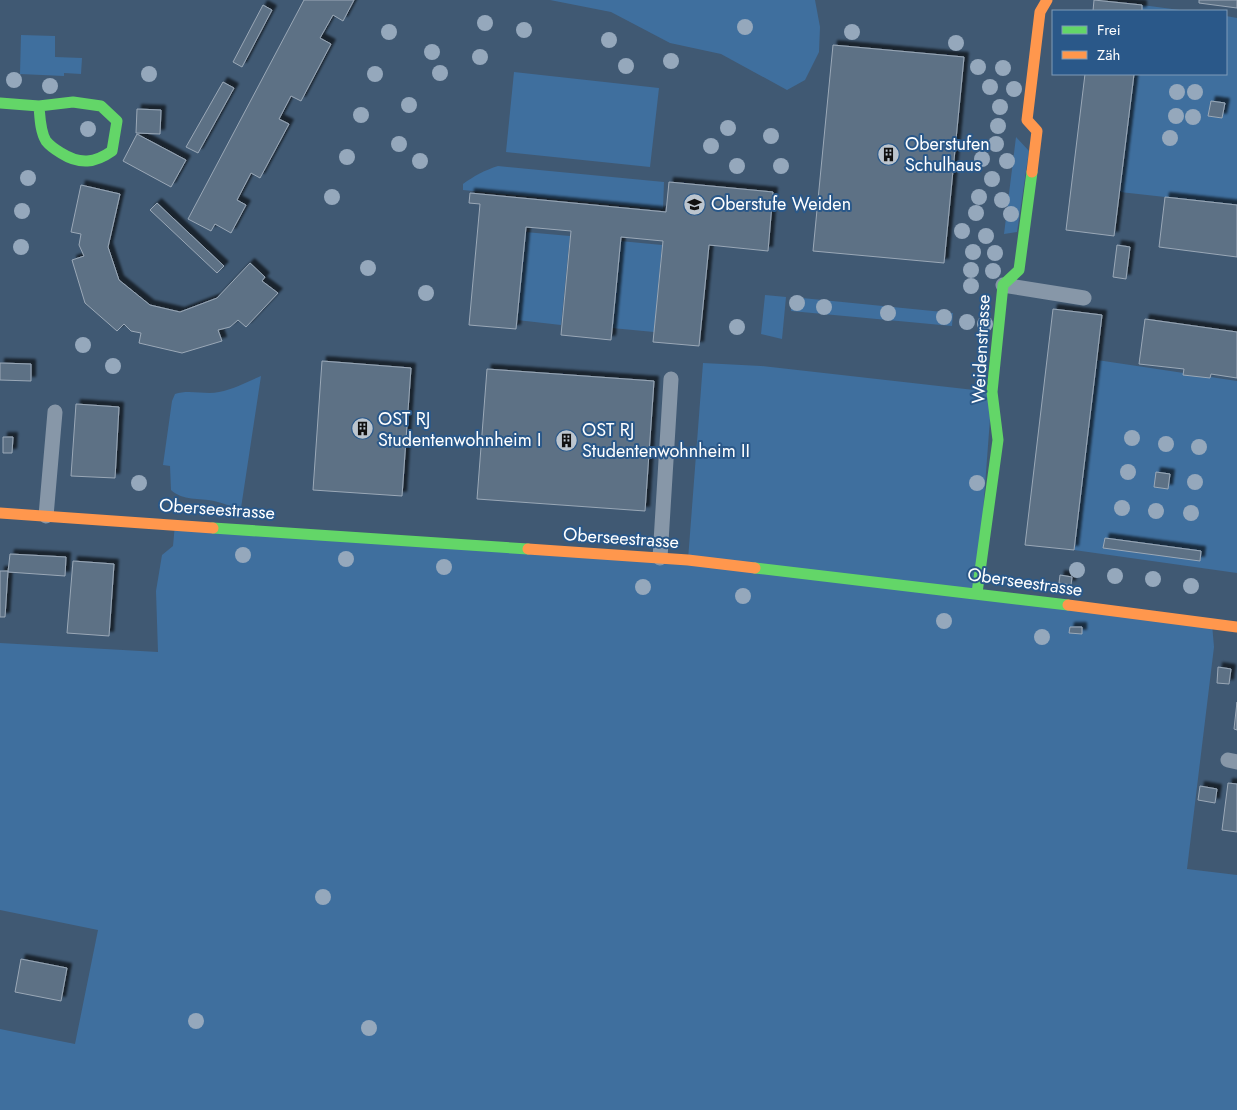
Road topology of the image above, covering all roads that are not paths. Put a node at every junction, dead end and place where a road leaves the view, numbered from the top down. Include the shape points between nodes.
1 (1046, 0) edge
2 (0, 103) edge
3 (39, 106) junction
4 (1003, 285) junction
5 (1084, 298) dead end
6 (671, 379) dead end
7 (54, 412) dead end
8 (0, 513) edge
9 (46, 516) junction
10 (660, 558) junction
11 (977, 593) junction
12 (1237, 628) edge

1 - 4 street, Weidenstrasse via 1040,12 1027,120 1037,131 1019,270
2 - 3 street
3 - 3 street via 73,102 101,106 117,121 112,151 102,159 85,163 70,160 47,142
4 - 5 lane
4 - 11 street, Weidenstrasse via 992,392 998,440
6 - 10 lane
7 - 9 lane
8 - 9 street, Oberseestrasse
9 - 10 street, Oberseestrasse
10 - 11 street, Oberseestrasse
11 - 12 street, Oberseestrasse

